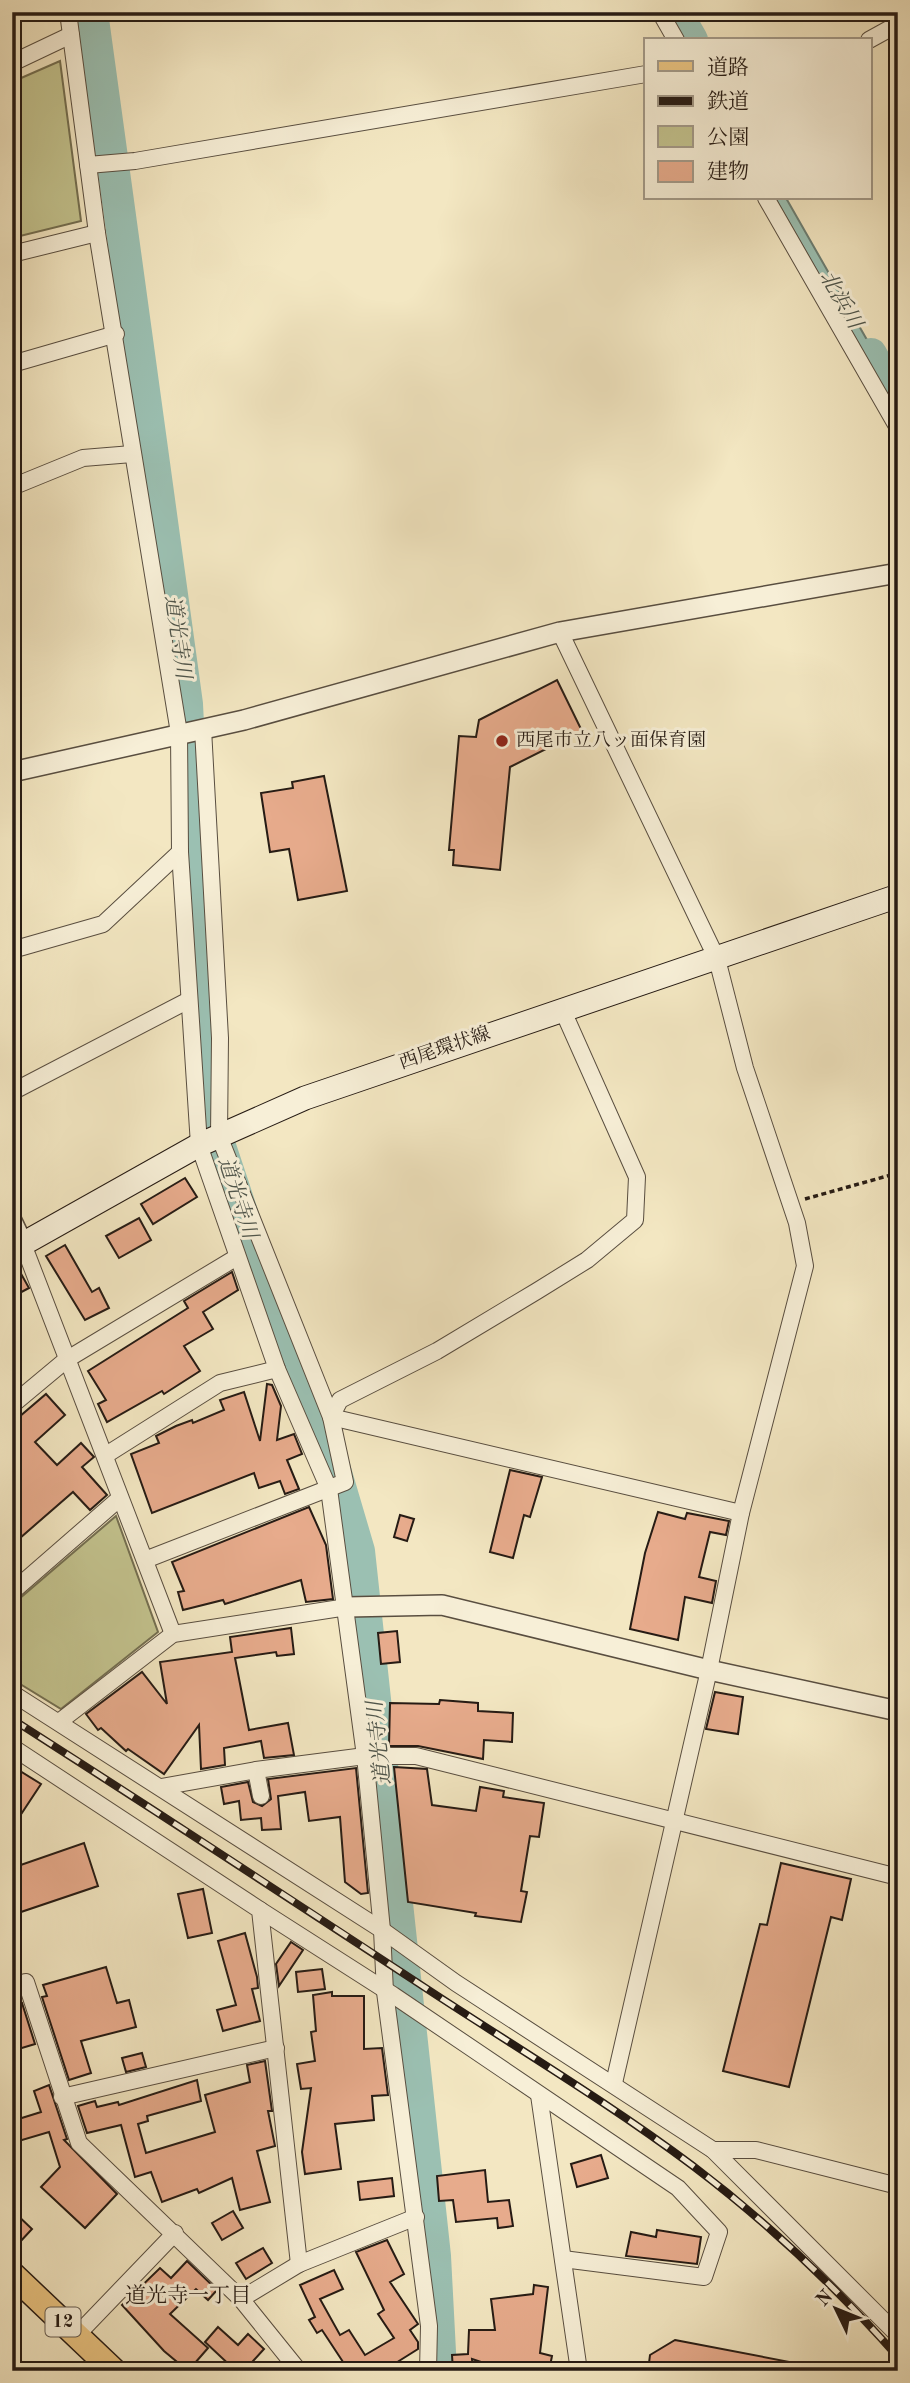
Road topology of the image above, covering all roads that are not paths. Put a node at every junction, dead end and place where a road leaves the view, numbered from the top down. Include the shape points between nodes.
1 (68, 12) edge
2 (660, 12) edge
3 (898, 24) edge
4 (71, 35) junction
5 (675, 38) edge
6 (872, 38) edge
7 (12, 63) edge
8 (644, 74) edge
9 (89, 165) junction
10 (767, 200) edge
11 (97, 233) junction
12 (12, 254) edge
13 (116, 334) junction
14 (12, 363) edge
15 (891, 401) edge
16 (898, 428) edge
17 (132, 454) junction
18 (12, 487) edge
19 (898, 573) edge
20 (560, 632) junction
21 (203, 729) junction
22 (179, 733) junction
23 (12, 772) edge
24 (180, 852) junction
25 (898, 896) edge
26 (12, 950) edge
27 (717, 959) junction
28 (189, 1000) junction
29 (563, 1012) junction
30 (12, 1092) edge
31 (209, 1140) junction
32 (12, 1220) edge
33 (18, 1247) edge
34 (237, 1257) junction
35 (66, 1360) junction
36 (277, 1369) junction
37 (12, 1405) edge
38 (331, 1417) junction
39 (106, 1455) junction
40 (335, 1487) junction
41 (120, 1498) junction
42 (741, 1513) junction
43 (145, 1560) junction
44 (12, 1592) edge
45 (348, 1607) junction
46 (173, 1634) junction
47 (709, 1670) junction
48 (12, 1692) edge
49 (898, 1711) edge
50 (59, 1722) junction
51 (12, 1747) edge
52 (366, 1756) junction
53 (256, 1770) junction
54 (161, 1787) junction
55 (261, 1796) dead end
56 (675, 1822) junction
57 (898, 1877) edge
58 (260, 1910) junction
59 (383, 1931) junction
60 (12, 1986) edge
61 (389, 1994) junction
62 (276, 2048) junction
63 (614, 2083) junction
64 (539, 2095) junction
65 (62, 2096) junction
66 (713, 2150) junction
67 (898, 2186) edge
68 (416, 2217) junction
69 (175, 2233) junction
70 (563, 2259) junction
71 (299, 2264) junction
72 (12, 2274) edge
73 (241, 2299) junction
74 (77, 2335) junction
75 (898, 2335) edge
76 (114, 2371) edge
77 (299, 2371) edge
78 (428, 2371) edge
79 (579, 2371) edge

1 - 4 street
2 - 5 street
3 - 6 street
4 - 7 street
4 - 9 street
8 - 9 street
9 - 11 street
10 - 15 street
11 - 12 street
11 - 13 street
13 - 14 street
13 - 17 street
15 - 16 street
17 - 18 street via 83,458
17 - 22 street
19 - 20 street
20 - 21 street
20 - 27 street
21 - 22 street
21 - 31 street via 220,1038
22 - 23 street
22 - 24 street
24 - 26 street via 103,924
24 - 28 street
25 - 27 main road, 西尾環状線
27 - 29 main road, 西尾環状線
27 - 42 street via 745,1068 791,1202 805,1266
28 - 30 street
28 - 31 street
29 - 31 main road, 西尾環状線 via 305,1098
29 - 38 street via 637,1177 635,1220 587,1260 537,1291 437,1351 340,1400
31 - 33 main road, 西尾環状線
31 - 34 street
31 - 38 street
32 - 33 street
33 - 35 street
34 - 35 street
34 - 36 street
35 - 37 street
35 - 39 street
36 - 39 street via 220,1383
36 - 40 street
38 - 40 street
38 - 42 street
39 - 41 street
40 - 43 street
40 - 45 street
41 - 43 street
41 - 44 street
42 - 47 street
43 - 46 street
45 - 46 street
45 - 47 street via 442,1605
45 - 52 street
46 - 50 street
47 - 49 street
47 - 56 street
48 - 50 street
50 - 54 street
51 - 58 street
52 - 53 street
52 - 56 street via 416,1756
52 - 59 street
53 - 54 street
53 - 55 street
54 - 59 street
56 - 57 street
56 - 63 street
58 - 61 street
58 - 62 street
59 - 61 street
59 - 63 street
60 - 65 street via 26,1982
61 - 64 street
61 - 68 street
62 - 65 street
62 - 71 street
63 - 66 street
64 - 70 street
64 - 70 street via 678,2188 719,2232 704,2277
65 - 69 street via 79,2143
66 - 67 street via 756,2150
66 - 75 street
68 - 71 street
68 - 78 street via 429,2326
69 - 73 street
69 - 74 street
70 - 79 street
71 - 73 street
72 - 74 main road, 12
73 - 77 street
74 - 76 main road, 12

